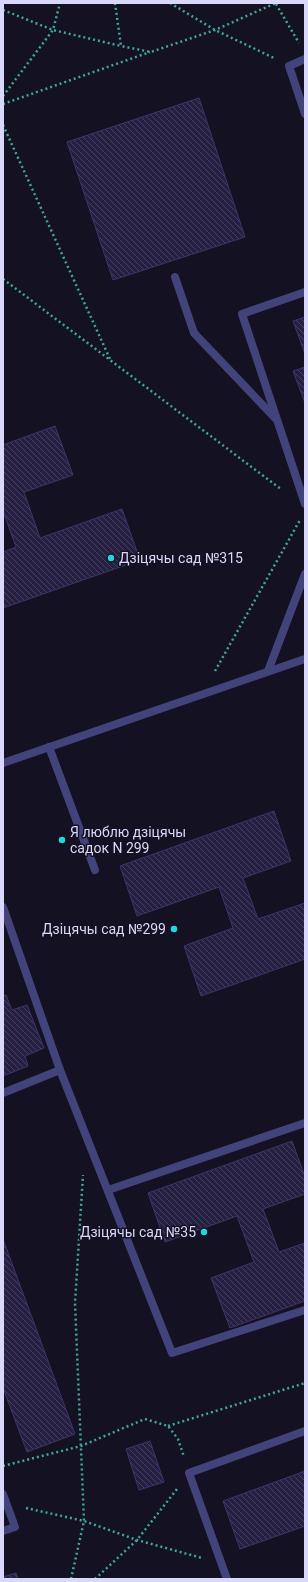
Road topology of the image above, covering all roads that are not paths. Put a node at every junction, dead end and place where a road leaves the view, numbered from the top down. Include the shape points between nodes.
1 (305, 59) edge
2 (305, 114) edge
3 (175, 277) dead end
4 (305, 292) edge
5 (277, 420) junction
6 (302, 482) edge
7 (305, 504) edge
8 (305, 574) edge
9 (305, 659) edge
10 (268, 671) junction
11 (49, 747) junction
12 (3, 763) edge
13 (95, 870) dead end
14 (3, 907) edge
15 (60, 1070) junction
16 (3, 1093) edge
17 (305, 1123) edge
18 (108, 1190) junction
19 (305, 1310) edge
20 (305, 1432) edge
21 (3, 1494) edge
22 (3, 1531) edge
23 (226, 1579) edge

1 - 2 lane via 289,66
3 - 5 lane via 194,334
4 - 5 lane via 242,314
5 - 6 lane
6 - 7 lane
8 - 10 lane
9 - 10 lane
10 - 11 lane
11 - 12 lane
11 - 13 lane
14 - 15 lane
15 - 16 lane
15 - 18 lane
17 - 18 lane
18 - 19 lane via 172,1353
20 - 23 lane via 190,1473
21 - 22 lane via 15,1527

